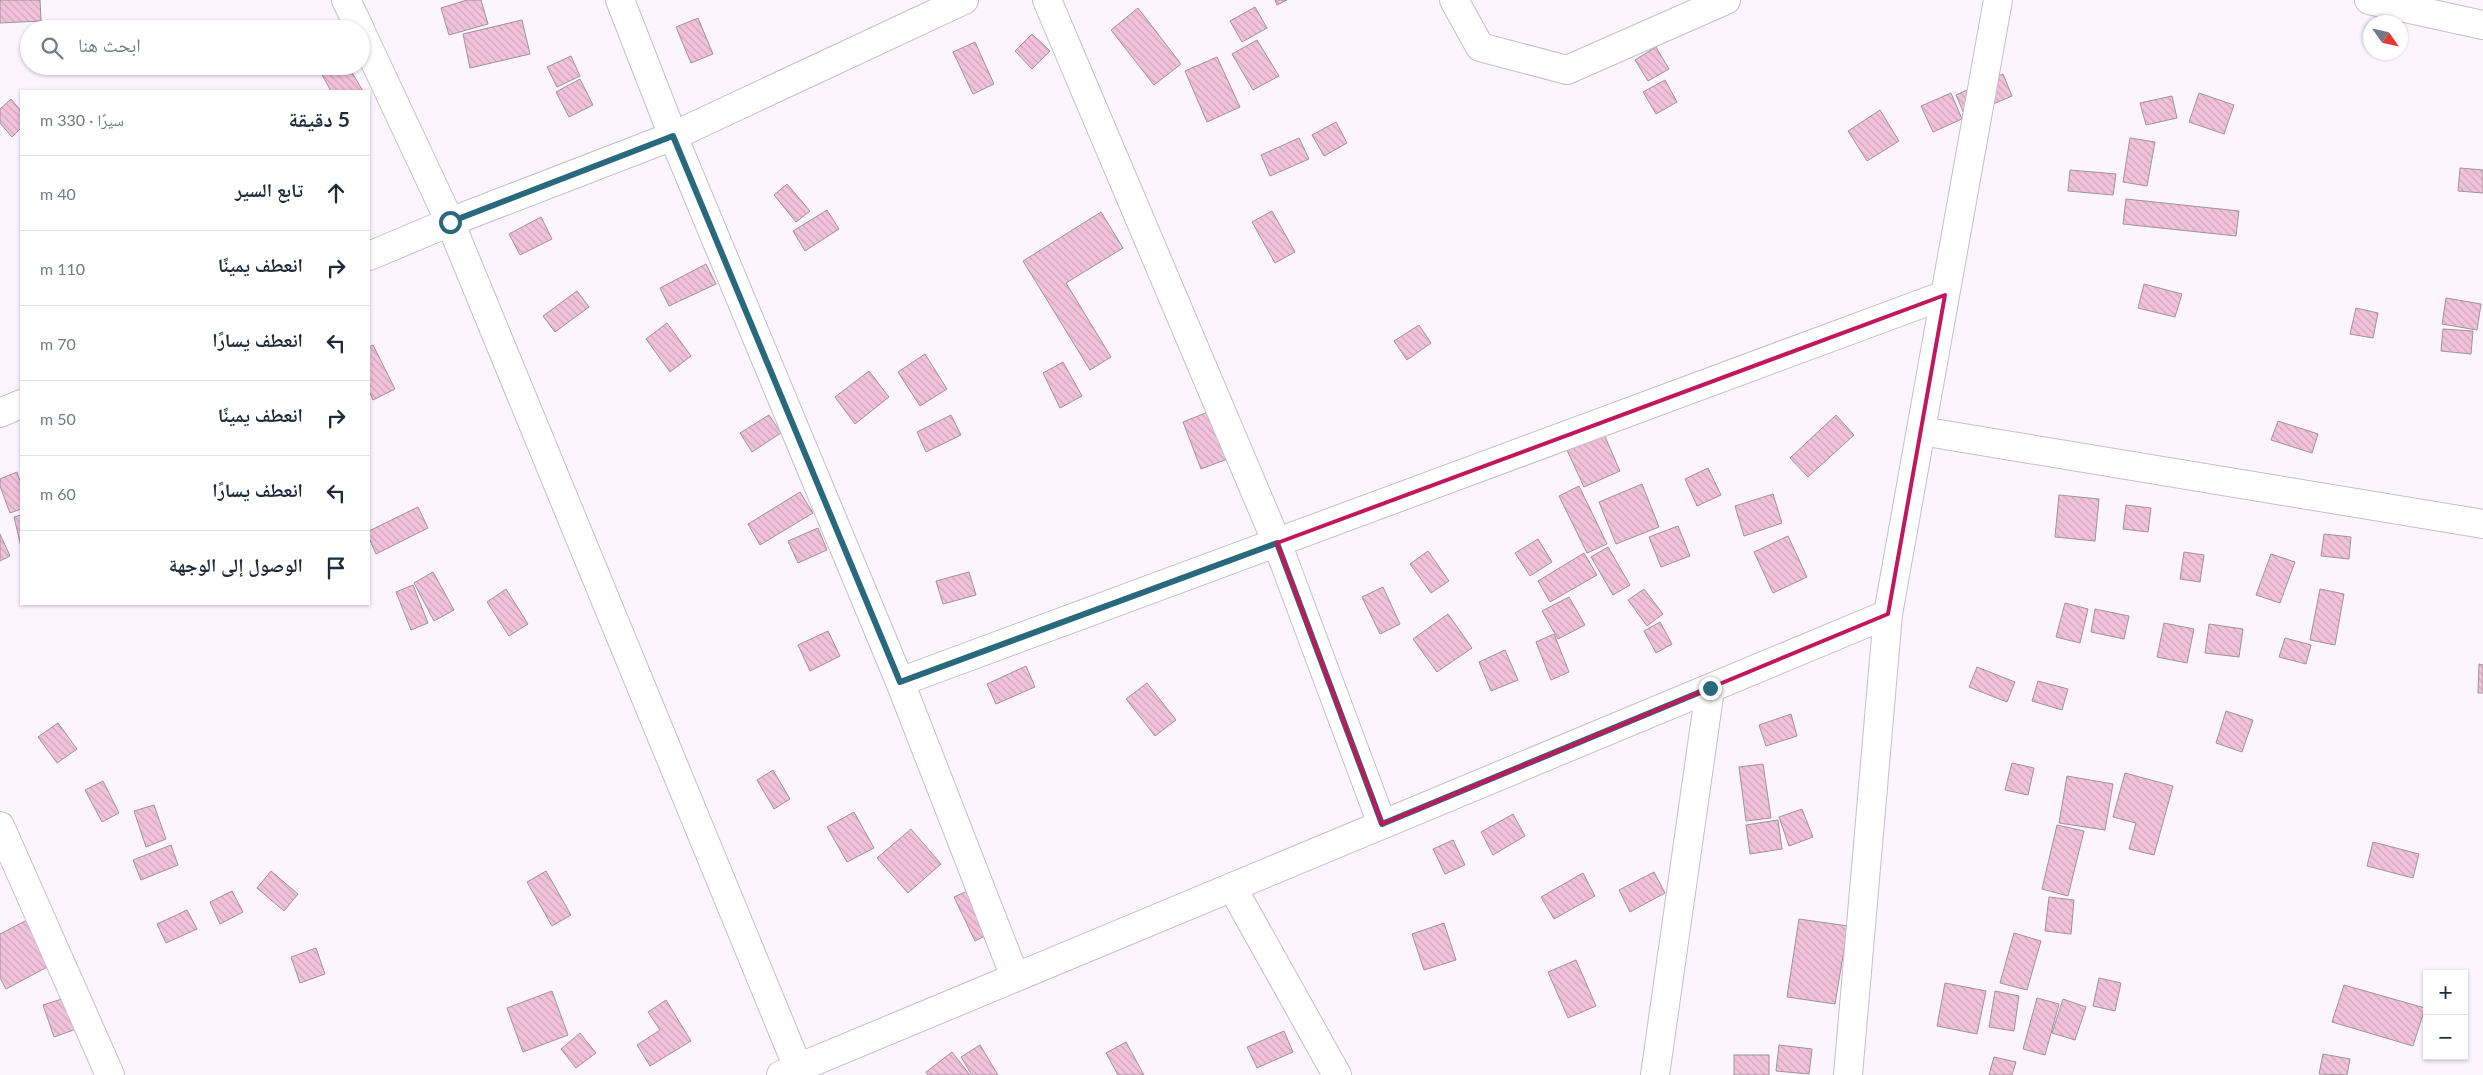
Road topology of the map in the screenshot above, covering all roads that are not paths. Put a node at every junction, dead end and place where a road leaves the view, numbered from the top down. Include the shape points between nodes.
1 (346, 0) edge
2 (620, 0) edge
3 (964, 0) edge
4 (1047, 0) edge
5 (1454, 0) edge
6 (1726, 0) edge
7 (1998, 0) edge
8 (2369, 0) edge
9 (355, 20) edge
10 (2483, 25) edge
11 (370, 51) edge
12 (673, 136) junction
13 (450, 222) junction
14 (370, 256) edge
15 (1945, 295) junction
16 (20, 404) edge
17 (0, 413) edge
18 (1921, 431) junction
19 (2483, 524) edge
20 (1277, 543) junction
21 (1888, 614) junction
22 (900, 682) junction
23 (1710, 688) junction
24 (1382, 824) junction
25 (0, 826) edge
26 (1232, 887) junction
27 (1015, 977) junction
28 (793, 1073) edge
29 (110, 1075) edge
30 (1337, 1075) edge
31 (1655, 1075) edge
32 (1848, 1075) edge

1 - 9 street
2 - 12 street
3 - 12 street
4 - 20 street
5 - 6 street via 1480,47 1566,70
7 - 15 street
8 - 10 street
11 - 13 street
12 - 13 street
12 - 22 street
13 - 14 street
13 - 28 street
15 - 18 street
15 - 20 street
16 - 17 street
18 - 19 street
18 - 21 street
20 - 22 street
20 - 24 street
21 - 23 street
21 - 32 street
22 - 27 street
23 - 24 street
23 - 31 street
24 - 26 street
25 - 29 street
26 - 27 street
26 - 30 street
27 - 28 street

